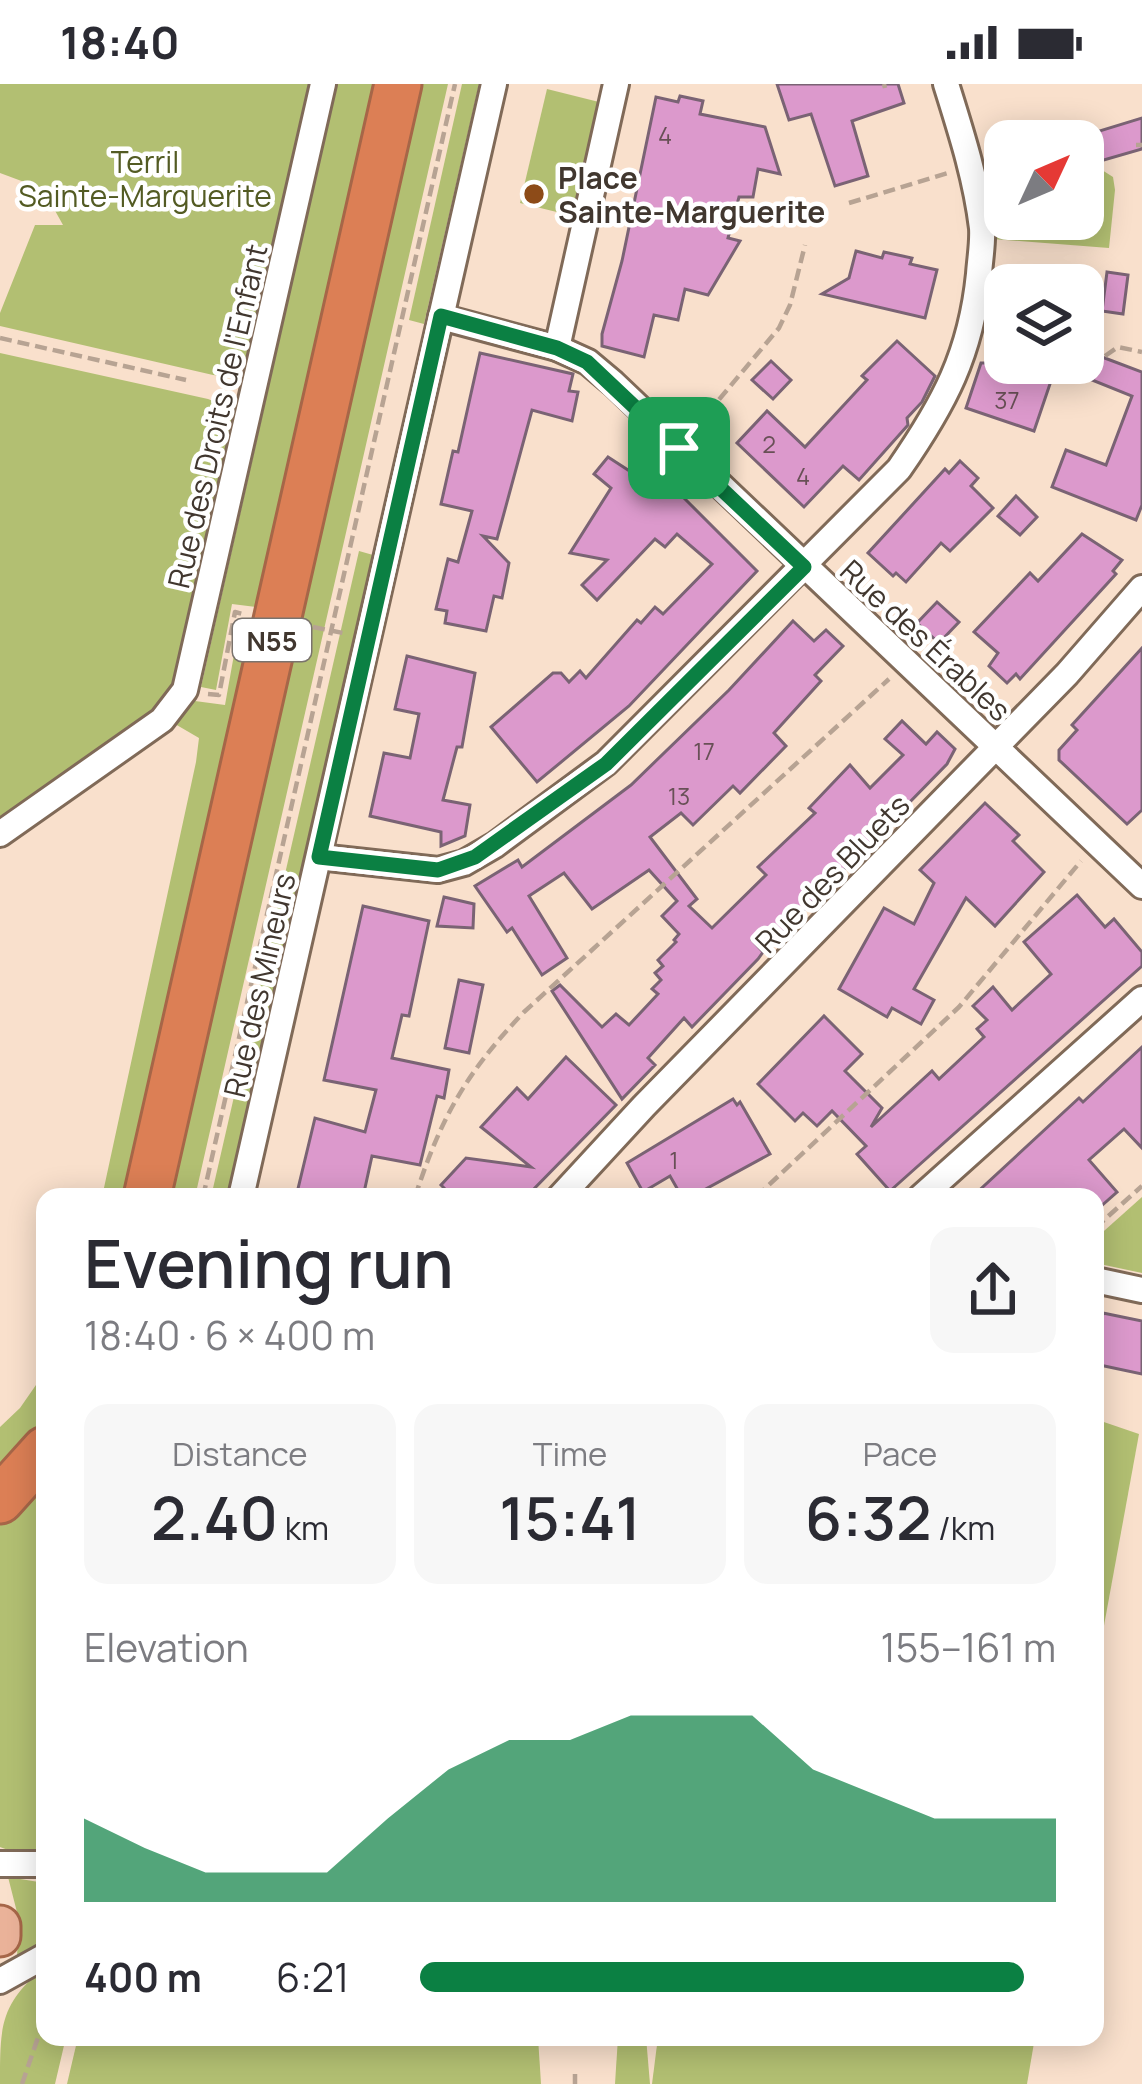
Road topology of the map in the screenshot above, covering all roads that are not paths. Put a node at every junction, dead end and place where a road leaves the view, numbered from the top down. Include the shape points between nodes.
1 (323, 84) edge
2 (398, 84) edge
3 (494, 84) edge
4 (616, 84) edge
5 (946, 84) edge
6 (441, 316) junction
7 (557, 348) junction
8 (804, 567) junction
9 (1142, 588) edge
10 (997, 747) junction
11 (0, 834) edge
12 (319, 857) junction
13 (1142, 886) edge
14 (1142, 999) edge
15 (149, 1188) edge
16 (243, 1188) edge
17 (568, 1188) edge
18 (931, 1188) edge
19 (1104, 1282) edge
20 (1142, 1290) edge
21 (36, 1460) edge
22 (0, 1500) edge
23 (0, 1864) edge
24 (36, 1864) edge
25 (0, 1926) edge
26 (0, 1936) edge
27 (36, 1961) edge
28 (0, 1981) edge

1 - 11 street, Rue des Droits de l'Enfant via 185,691 162,720
2 - 15 highway, N55
3 - 6 street, Rue des Mineurs
4 - 7 street
5 - 8 street via 982,234 972,329 928,428
6 - 7 street
6 - 12 street, Rue des Mineurs
7 - 8 street, Rue des Érables via 599,371
8 - 10 street, Rue des Érables
8 - 12 street via 606,764 475,857 438,870
9 - 10 street, Rue des Bluets
10 - 13 street, Rue des Érables
10 - 17 street, Rue des Bluets
12 - 16 street, Rue des Mineurs
14 - 18 street
19 - 20 street
21 - 22 highway
23 - 24 street
25 - 26 main road
27 - 28 street

